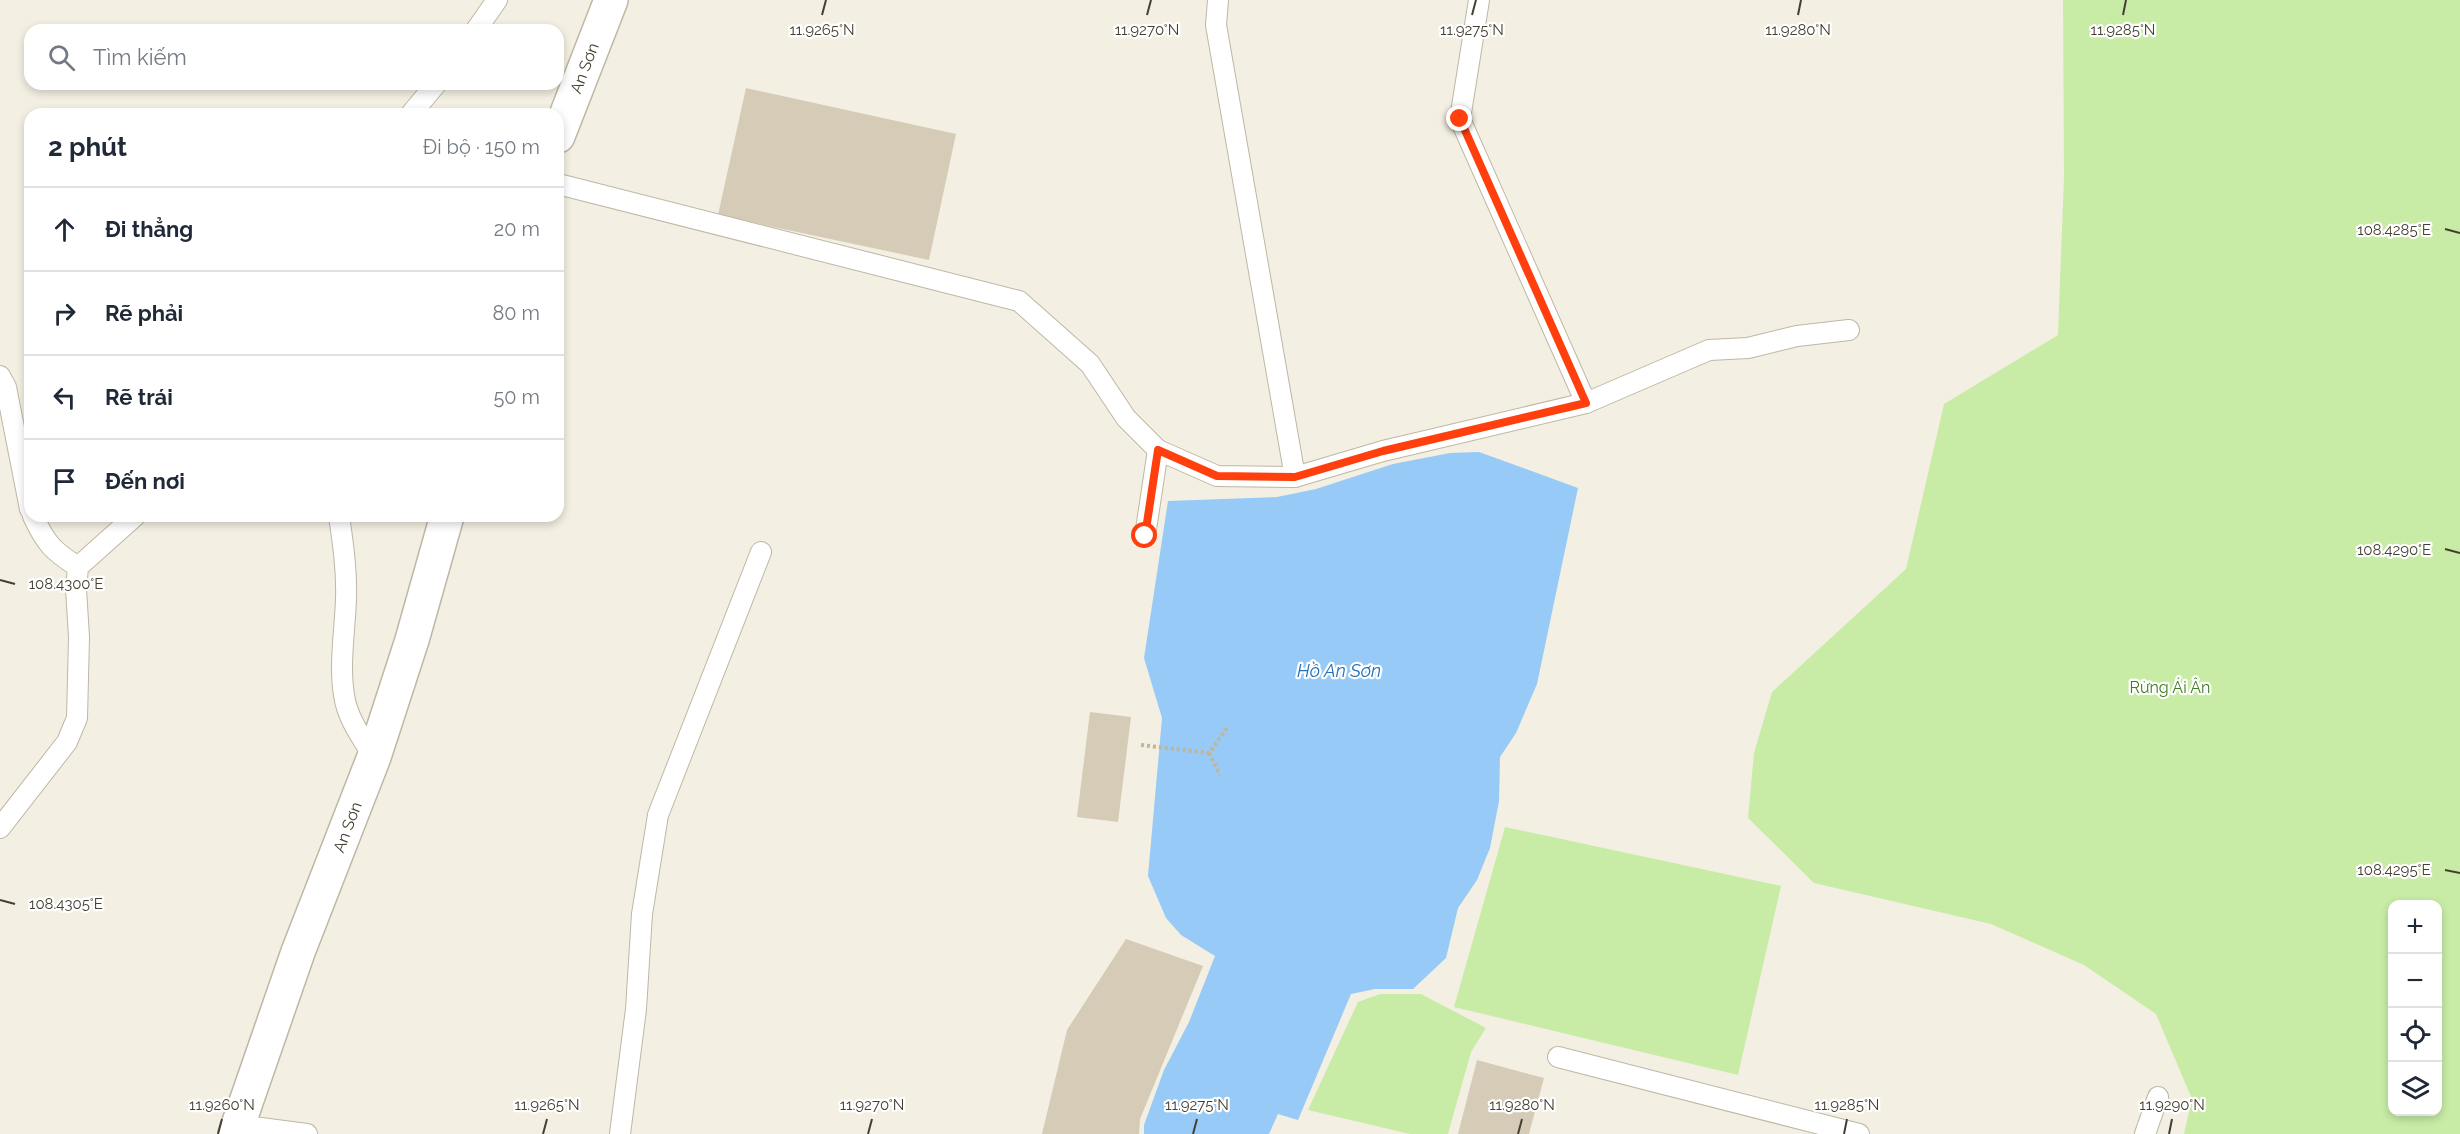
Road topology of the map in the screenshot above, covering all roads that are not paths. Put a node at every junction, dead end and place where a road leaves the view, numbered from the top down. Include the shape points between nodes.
1 (497, 0) edge
2 (611, 0) edge
3 (1218, 0) edge
4 (1479, 0) edge
5 (480, 24) edge
6 (431, 90) edge
7 (416, 108) edge
8 (564, 121) edge
9 (564, 186) edge
10 (1849, 330) dead end
11 (0, 376) edge
12 (1586, 403) junction
13 (1158, 450) junction
14 (1295, 477) junction
15 (24, 478) edge
16 (36, 522) edge
17 (128, 522) edge
18 (340, 522) edge
19 (445, 522) edge
20 (1145, 536) dead end
21 (761, 552) dead end
22 (78, 567) junction
23 (374, 757) junction
24 (0, 828) edge
25 (1558, 1057) dead end
26 (2158, 1097) dead end
27 (236, 1129) edge
28 (307, 1134) edge
29 (620, 1134) edge
30 (1859, 1134) edge
31 (2145, 1134) edge

1 - 5 lane
2 - 8 street, An Sơn
3 - 14 lane via 1216,25
4 - 12 lane via 1460,119
6 - 7 lane
9 - 13 lane via 1019,301 1090,364 1126,418
10 - 12 lane via 1797,336 1748,348 1709,350
11 - 15 lane via 6,387
12 - 14 lane via 1383,451
13 - 14 lane via 1217,476
13 - 20 lane
16 - 22 lane via 56,554
17 - 22 lane
18 - 23 lane via 346,595 344,696 353,723
19 - 23 street, An Sơn
21 - 29 lane via 658,815 642,914 636,1009
22 - 24 lane via 77,718 67,742
23 - 27 street, An Sơn via 298,952
25 - 30 lane
26 - 31 lane
27 - 28 lane

